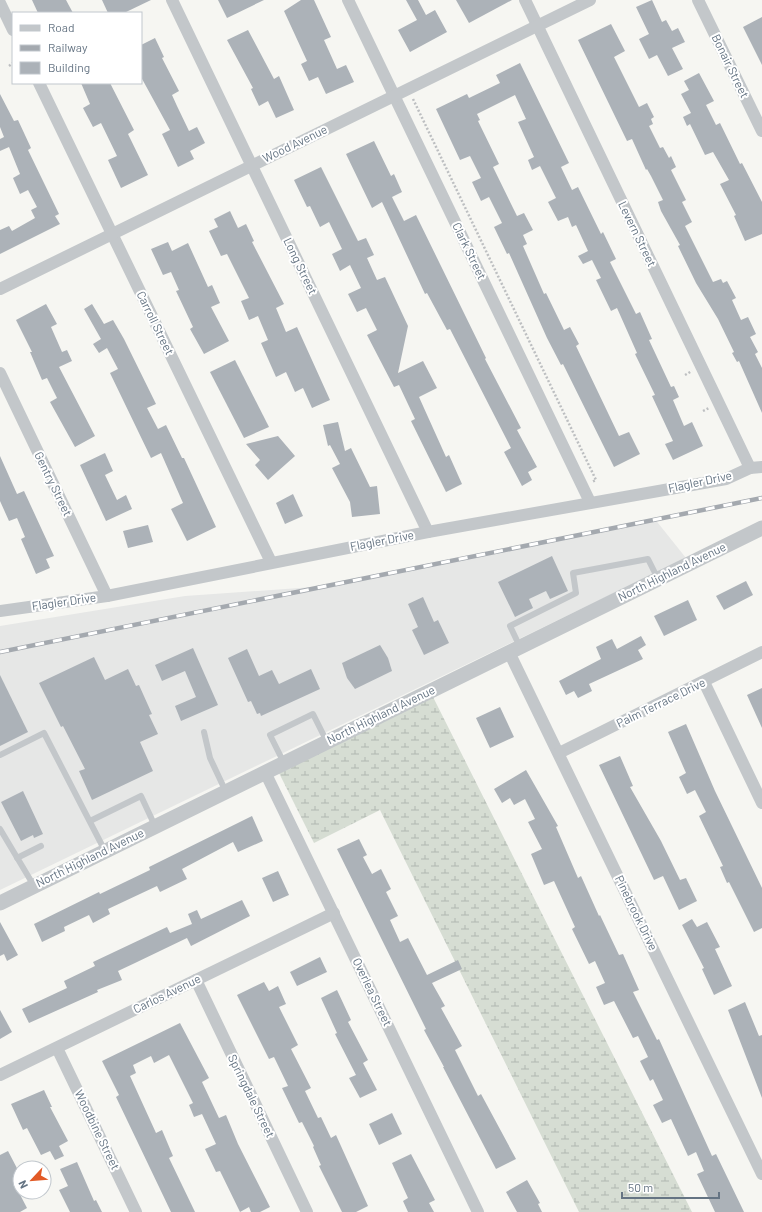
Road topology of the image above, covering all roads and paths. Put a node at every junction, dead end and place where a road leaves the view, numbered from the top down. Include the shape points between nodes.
1 (172, 0) edge
2 (348, 0) edge
3 (525, 0) edge
4 (590, 0) edge
5 (698, 0) edge
6 (0, 3) edge
7 (537, 26) junction
8 (12, 28) edge
9 (12, 64) edge
10 (9, 66) dead end
11 (39, 84) edge
12 (394, 96) junction
13 (412, 99) dead end
14 (762, 131) edge
15 (251, 164) junction
16 (113, 234) junction
17 (0, 289) edge
18 (0, 373) edge
19 (756, 468) edge
20 (583, 487) junction
21 (590, 502) junction
22 (762, 528) edge
23 (428, 532) junction
24 (271, 562) junction
25 (658, 579) junction
26 (107, 596) junction
27 (0, 611) edge
28 (514, 649) junction
29 (762, 652) edge
30 (704, 682) junction
31 (204, 732) dead end
32 (327, 742) junction
33 (559, 753) junction
34 (0, 755) edge
35 (284, 763) junction
36 (265, 772) junction
37 (226, 792) junction
38 (762, 803) edge
39 (90, 821) junction
40 (155, 826) junction
41 (0, 829) edge
42 (41, 846) dead end
43 (105, 851) junction
44 (17, 858) junction
45 (34, 886) junction
46 (0, 903) edge
47 (334, 913) junction
48 (196, 980) junction
49 (57, 1048) junction
50 (0, 1075) edge
51 (762, 1174) edge
52 (136, 1212) edge
53 (307, 1212) edge
54 (478, 1212) edge

1 - 15 street, Long Street
2 - 12 street, Clark Street
3 - 7 street, Levern Street
4 - 7 street, Wood Avenue
5 - 14 street, Bonair Street
6 - 8 street
7 - 12 street, Wood Avenue
7 - 19 street, Levern Street
9 - 10 path
11 - 16 street, Carroll Street
12 - 15 street, Wood Avenue
12 - 20 street, Clark Street
13 - 20 path via 596,480
15 - 16 street, Wood Avenue
15 - 23 street, Long Street
16 - 17 street, Wood Avenue
16 - 24 street, Carroll Street
18 - 26 street, Gentry Street
19 - 21 street, Flagler Drive via 726,479
20 - 21 street, Clark Street
21 - 23 street, Flagler Drive
22 - 25 street, North Highland Avenue
23 - 24 street, Flagler Drive
24 - 26 street, Flagler Drive
25 - 28 street, North Highland Avenue
25 - 28 lane via 648,559 573,573 576,593 510,626
26 - 27 street, Flagler Drive
28 - 32 street, North Highland Avenue
28 - 33 street, Pinebrook Drive
29 - 30 street, Palm Terrace Drive
30 - 33 street, Palm Terrace Drive
30 - 38 street
31 - 37 lane via 210,758
32 - 35 street, North Highland Avenue
32 - 35 lane via 313,714 270,735
33 - 51 street, Pinebrook Drive
34 - 39 lane via 44,733
35 - 36 street, North Highland Avenue
36 - 37 street, North Highland Avenue
36 - 47 street, Overlea Street
37 - 40 street, North Highland Avenue
39 - 40 lane via 141,796
39 - 43 lane
40 - 43 street, North Highland Avenue
41 - 44 lane
42 - 44 lane
43 - 45 street, North Highland Avenue
44 - 45 lane
45 - 46 street, North Highland Avenue
47 - 48 street, Carlos Avenue
47 - 54 street, Overlea Street
48 - 49 street, Carlos Avenue
48 - 53 street, Springdale Street
49 - 50 street, Carlos Avenue
49 - 52 street, Woodbine Street

